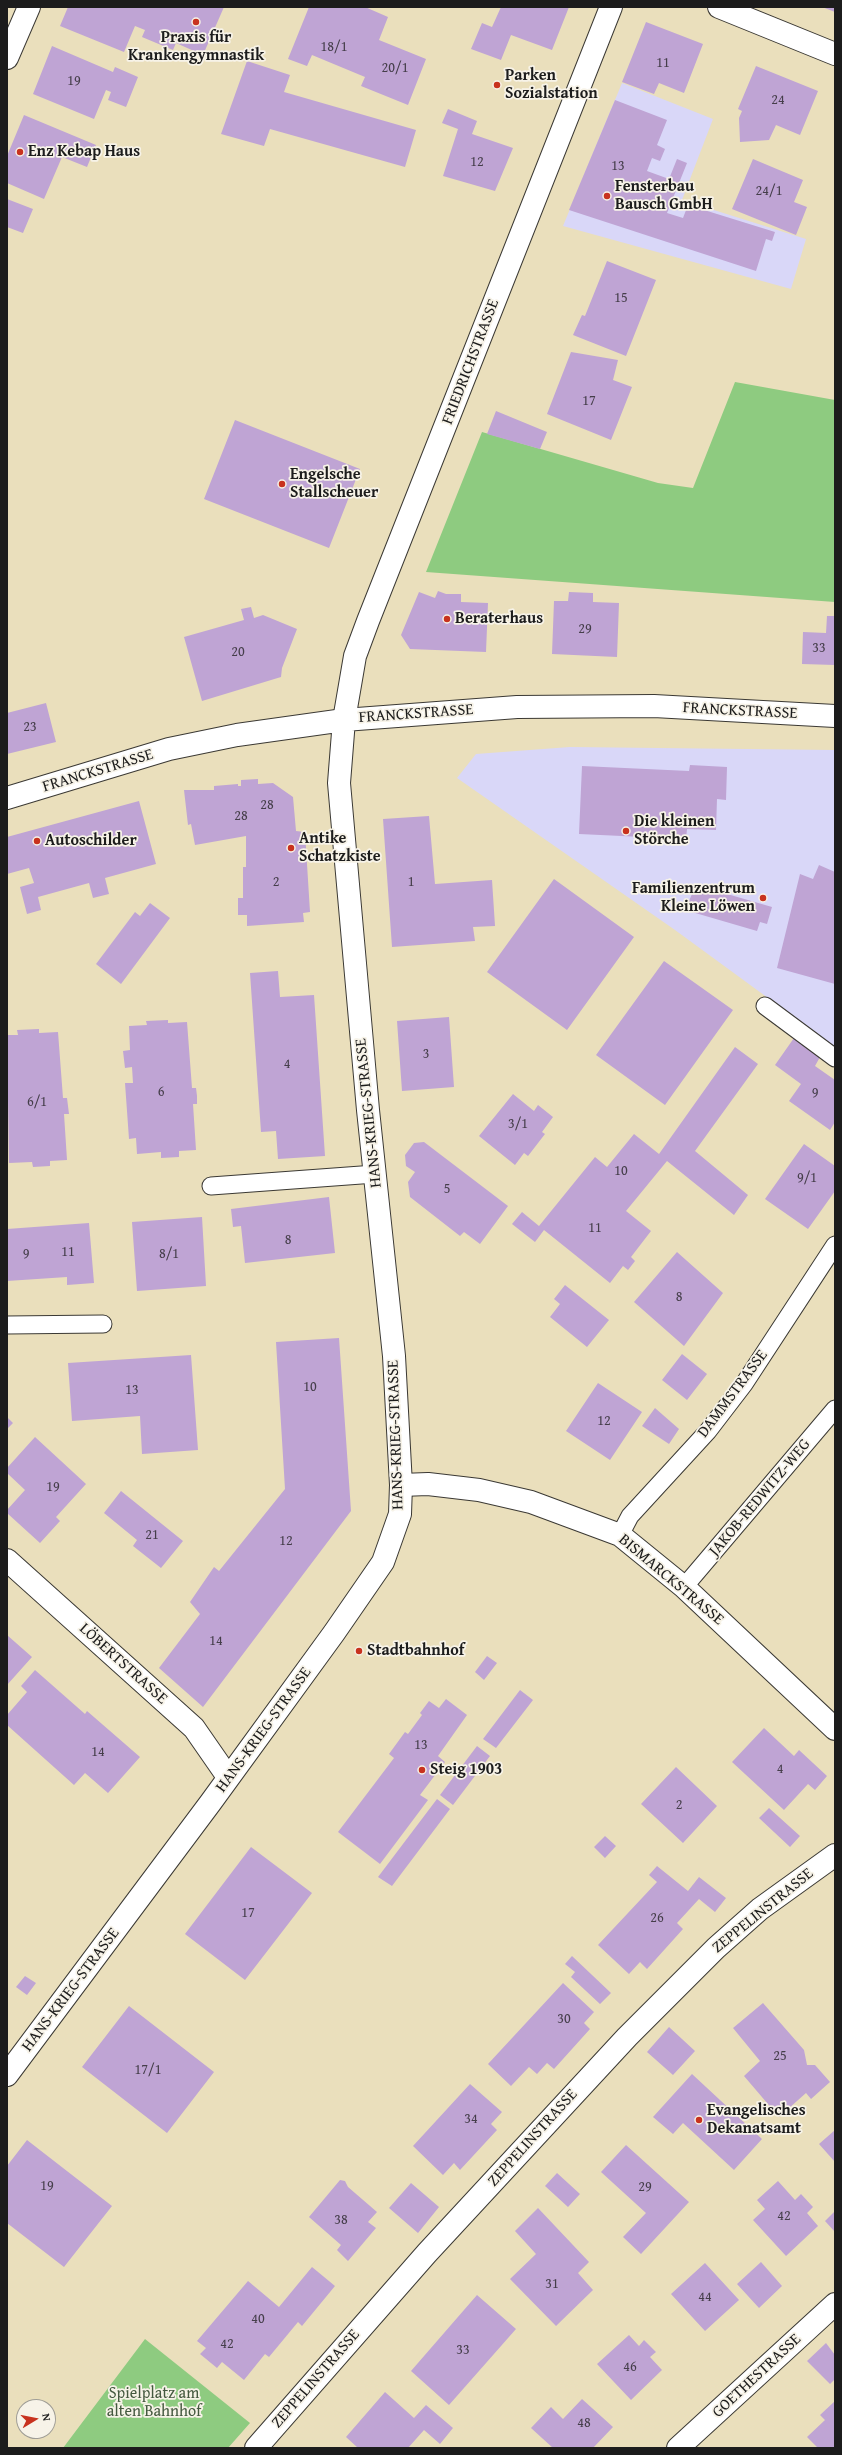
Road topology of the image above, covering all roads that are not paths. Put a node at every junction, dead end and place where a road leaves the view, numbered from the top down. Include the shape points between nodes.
1 (29, 7) edge
2 (611, 7) edge
3 (719, 7) edge
4 (835, 54) edge
5 (7, 58) edge
6 (835, 716) edge
7 (344, 720) junction
8 (7, 798) edge
9 (765, 1006) dead end
10 (835, 1058) edge
11 (375, 1174) junction
12 (211, 1186) dead end
13 (835, 1245) edge
14 (7, 1324) edge
15 (103, 1324) dead end
16 (835, 1409) edge
17 (401, 1485) junction
18 (620, 1535) junction
19 (7, 1560) edge
20 (684, 1587) junction
21 (835, 1729) edge
22 (228, 1777) junction
23 (835, 1855) edge
24 (7, 2075) edge
25 (835, 2304) edge
26 (256, 2448) edge
27 (678, 2448) edge

1 - 5 street
2 - 7 street, FRIEDRICHSTRASSE via 368,620 355,656
3 - 4 street
6 - 7 street, FRANCKSTRASSE via 654,706 524,707
7 - 8 street, FRANCKSTRASSE via 237,735 169,749
7 - 11 street, HANS-KRIEG-STRASSE via 339,783
9 - 10 lane
11 - 12 lane
11 - 17 street, HANS-KRIEG-STRASSE via 395,1364
13 - 18 lane, DAMMSTRASSE via 744,1384 708,1431 630,1516
14 - 15 lane
16 - 20 lane, JAKOB-REDWITZ-WEG
17 - 18 street, BISMARCKSTRASSE via 428,1484 479,1490 530,1502
17 - 22 street, HANS-KRIEG-STRASSE via 400,1514 383,1562 302,1678
18 - 20 street, BISMARCKSTRASSE
19 - 22 street, LÖBERTSTRASSE via 194,1728
20 - 21 street, BISMARCKSTRASSE
22 - 24 street, HANS-KRIEG-STRASSE
23 - 26 street, ZEPPELINSTRASSE via 760,1909 721,1943 632,2032 427,2253
25 - 27 street, GOETHESTRASSE

